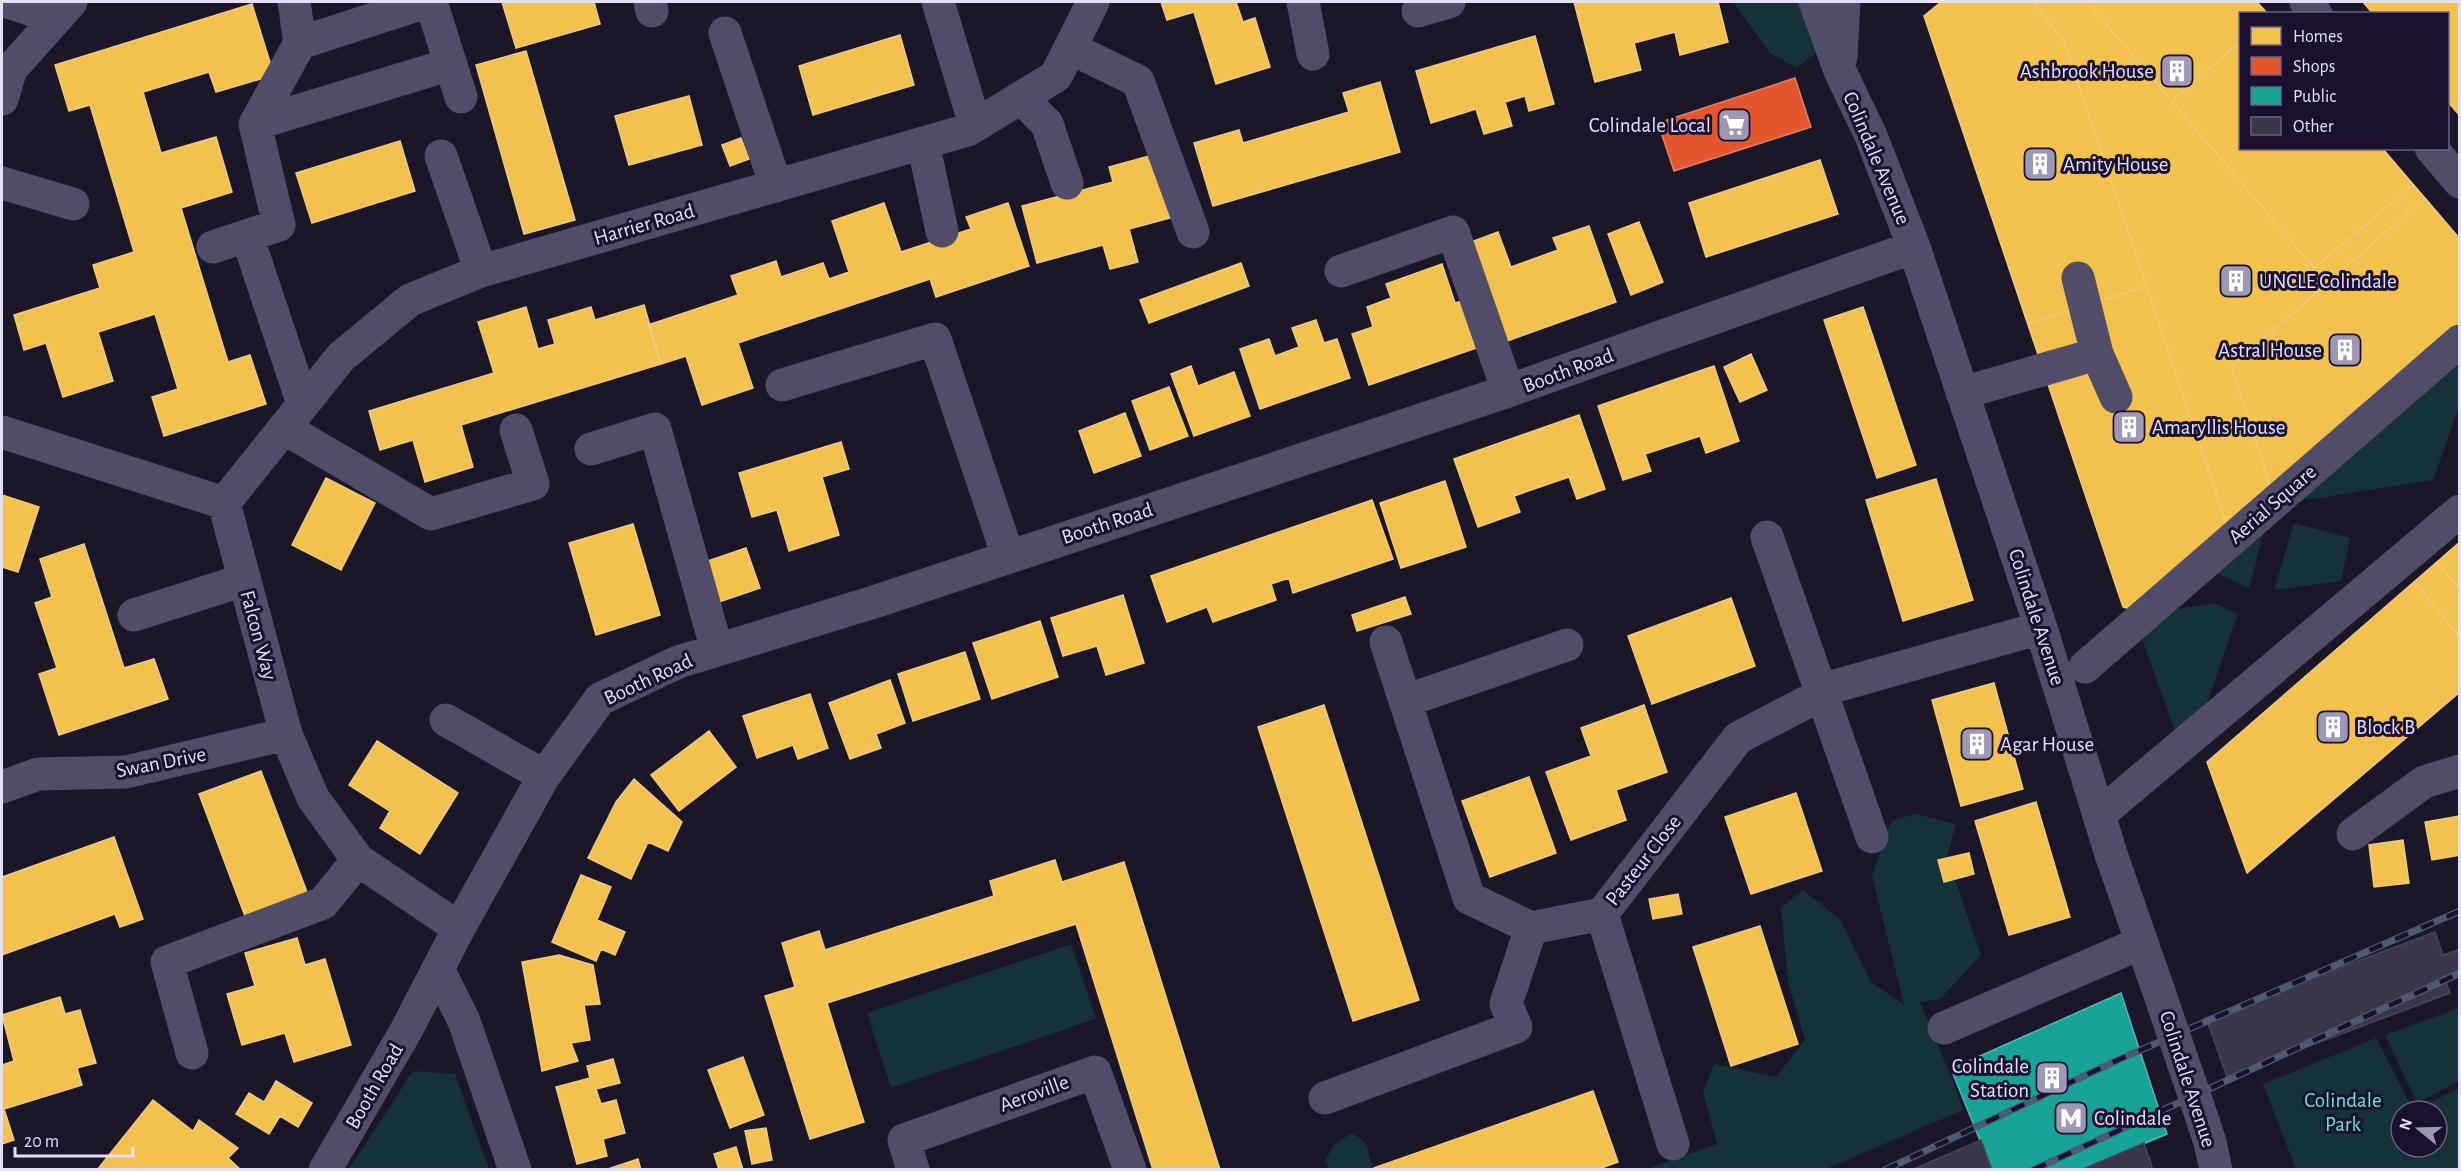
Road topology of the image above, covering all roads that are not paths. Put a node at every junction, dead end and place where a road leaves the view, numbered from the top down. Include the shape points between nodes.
1 (8, 2) edge
2 (294, 2) edge
3 (426, 2) edge
4 (431, 2) edge
5 (939, 2) edge
6 (1094, 2) edge
7 (1303, 2) edge
8 (1449, 2) edge
9 (1815, 2) edge
10 (1844, 2) edge
11 (64, 10) edge
12 (1418, 11) dead end
13 (725, 33) dead end
14 (300, 44) junction
15 (1070, 48) junction
16 (1313, 54) dead end
17 (451, 64) junction
18 (1840, 71) junction
19 (461, 97) dead end
20 (1021, 98) junction
21 (2, 99) edge
22 (255, 124) junction
23 (975, 126) junction
24 (923, 143) junction
25 (2433, 150) edge
26 (441, 156) dead end
27 (2460, 182) edge
28 (2, 183) edge
29 (1067, 183) dead end
30 (776, 186) junction
31 (73, 204) dead end
32 (942, 231) dead end
33 (1193, 232) dead end
34 (247, 236) junction
35 (213, 247) dead end
36 (1914, 247) junction
37 (481, 271) junction
38 (1341, 271) dead end
39 (2078, 278) dead end
40 (2460, 341) edge
41 (2097, 354) junction
42 (782, 385) dead end
43 (1508, 391) junction
44 (1962, 393) junction
45 (2116, 397) dead end
46 (294, 416) junction
47 (516, 430) dead end
48 (2, 432) edge
49 (591, 449) dead end
50 (224, 503) junction
51 (2460, 511) edge
52 (1767, 537) dead end
53 (1008, 556) junction
54 (244, 580) junction
55 (135, 615) dead end
56 (2041, 628) junction
57 (1386, 642) dead end
58 (1567, 645) dead end
59 (717, 650) junction
60 (2085, 667) dead end
61 (1822, 694) junction
62 (1405, 701) junction
63 (446, 720) dead end
64 (286, 734) junction
65 (2460, 771) edge
66 (544, 776) junction
67 (2, 787) edge
68 (2100, 815) junction
69 (2353, 834) dead end
70 (1872, 837) dead end
71 (358, 860) junction
72 (1602, 914) junction
73 (459, 928) junction
74 (1531, 928) junction
75 (2141, 943) junction
76 (438, 969) junction
77 (1944, 1028) dead end
78 (192, 1053) dead end
79 (1325, 1098) dead end
80 (1673, 1144) dead end
81 (325, 1170) edge
82 (515, 1170) edge
83 (914, 1170) edge
84 (1130, 1170) edge
85 (2216, 1170) edge

1 - 11 street
2 - 14 street
3 - 14 street
4 - 17 street
5 - 23 street
6 - 15 street, Harrier Road
7 - 16 street
8 - 12 street
9 - 18 street, Colindale Avenue
10 - 18 street, Colindale Avenue
11 - 21 street via 11,69
13 - 30 street
14 - 22 street
15 - 20 street, Harrier Road via 1056,76
15 - 33 street via 1138,81
17 - 19 street
17 - 22 street
18 - 36 street, Colindale Avenue via 1871,136
20 - 23 street, Harrier Road
20 - 29 street via 1047,124
22 - 34 street via 279,225
23 - 24 street, Harrier Road
24 - 30 street, Harrier Road
24 - 32 street
25 - 27 street
26 - 37 street
28 - 31 street
30 - 37 street, Harrier Road
34 - 35 street
34 - 46 street
36 - 43 street, Booth Road
36 - 44 street, Colindale Avenue
37 - 46 street, Harrier Road via 410,300 341,357
38 - 43 street via 1453,231
39 - 41 street
40 - 60 street, Aerial Square
41 - 44 street
41 - 45 street
42 - 53 street via 935,339
43 - 53 street, Booth Road
44 - 56 street, Colindale Avenue
46 - 47 street via 431,514 533,484
46 - 50 street, Harrier Road
48 - 50 street
49 - 59 street via 655,429
50 - 54 street, Falcon Way
51 - 68 street
52 - 61 street
53 - 59 street, Booth Road
54 - 55 street
54 - 64 street, Falcon Way
56 - 61 street, Pasteur Close
56 - 68 street, Colindale Avenue
57 - 62 street
58 - 62 street
59 - 66 street, Booth Road via 678,662 600,699
61 - 70 street
61 - 72 street, Pasteur Close via 1738,738
62 - 74 street via 1469,898
63 - 66 street
64 - 67 street, Swan Drive via 126,772 38,774
64 - 71 street, Falcon Way via 313,798
65 - 69 street via 2424,782
66 - 73 street, Booth Road
68 - 75 street, Colindale Avenue
71 - 73 street, Falcon Way
71 - 78 street via 323,903 167,962
72 - 74 street, Pasteur Close
72 - 80 street
73 - 76 street, Booth Road
74 - 79 street via 1506,1004 1516,1028
75 - 77 street
75 - 85 street, Colindale Avenue, bridge via 2197,1102
76 - 81 street, Booth Road
76 - 82 street via 464,1021
83 - 84 street, Aeroville via 904,1140 1095,1072

